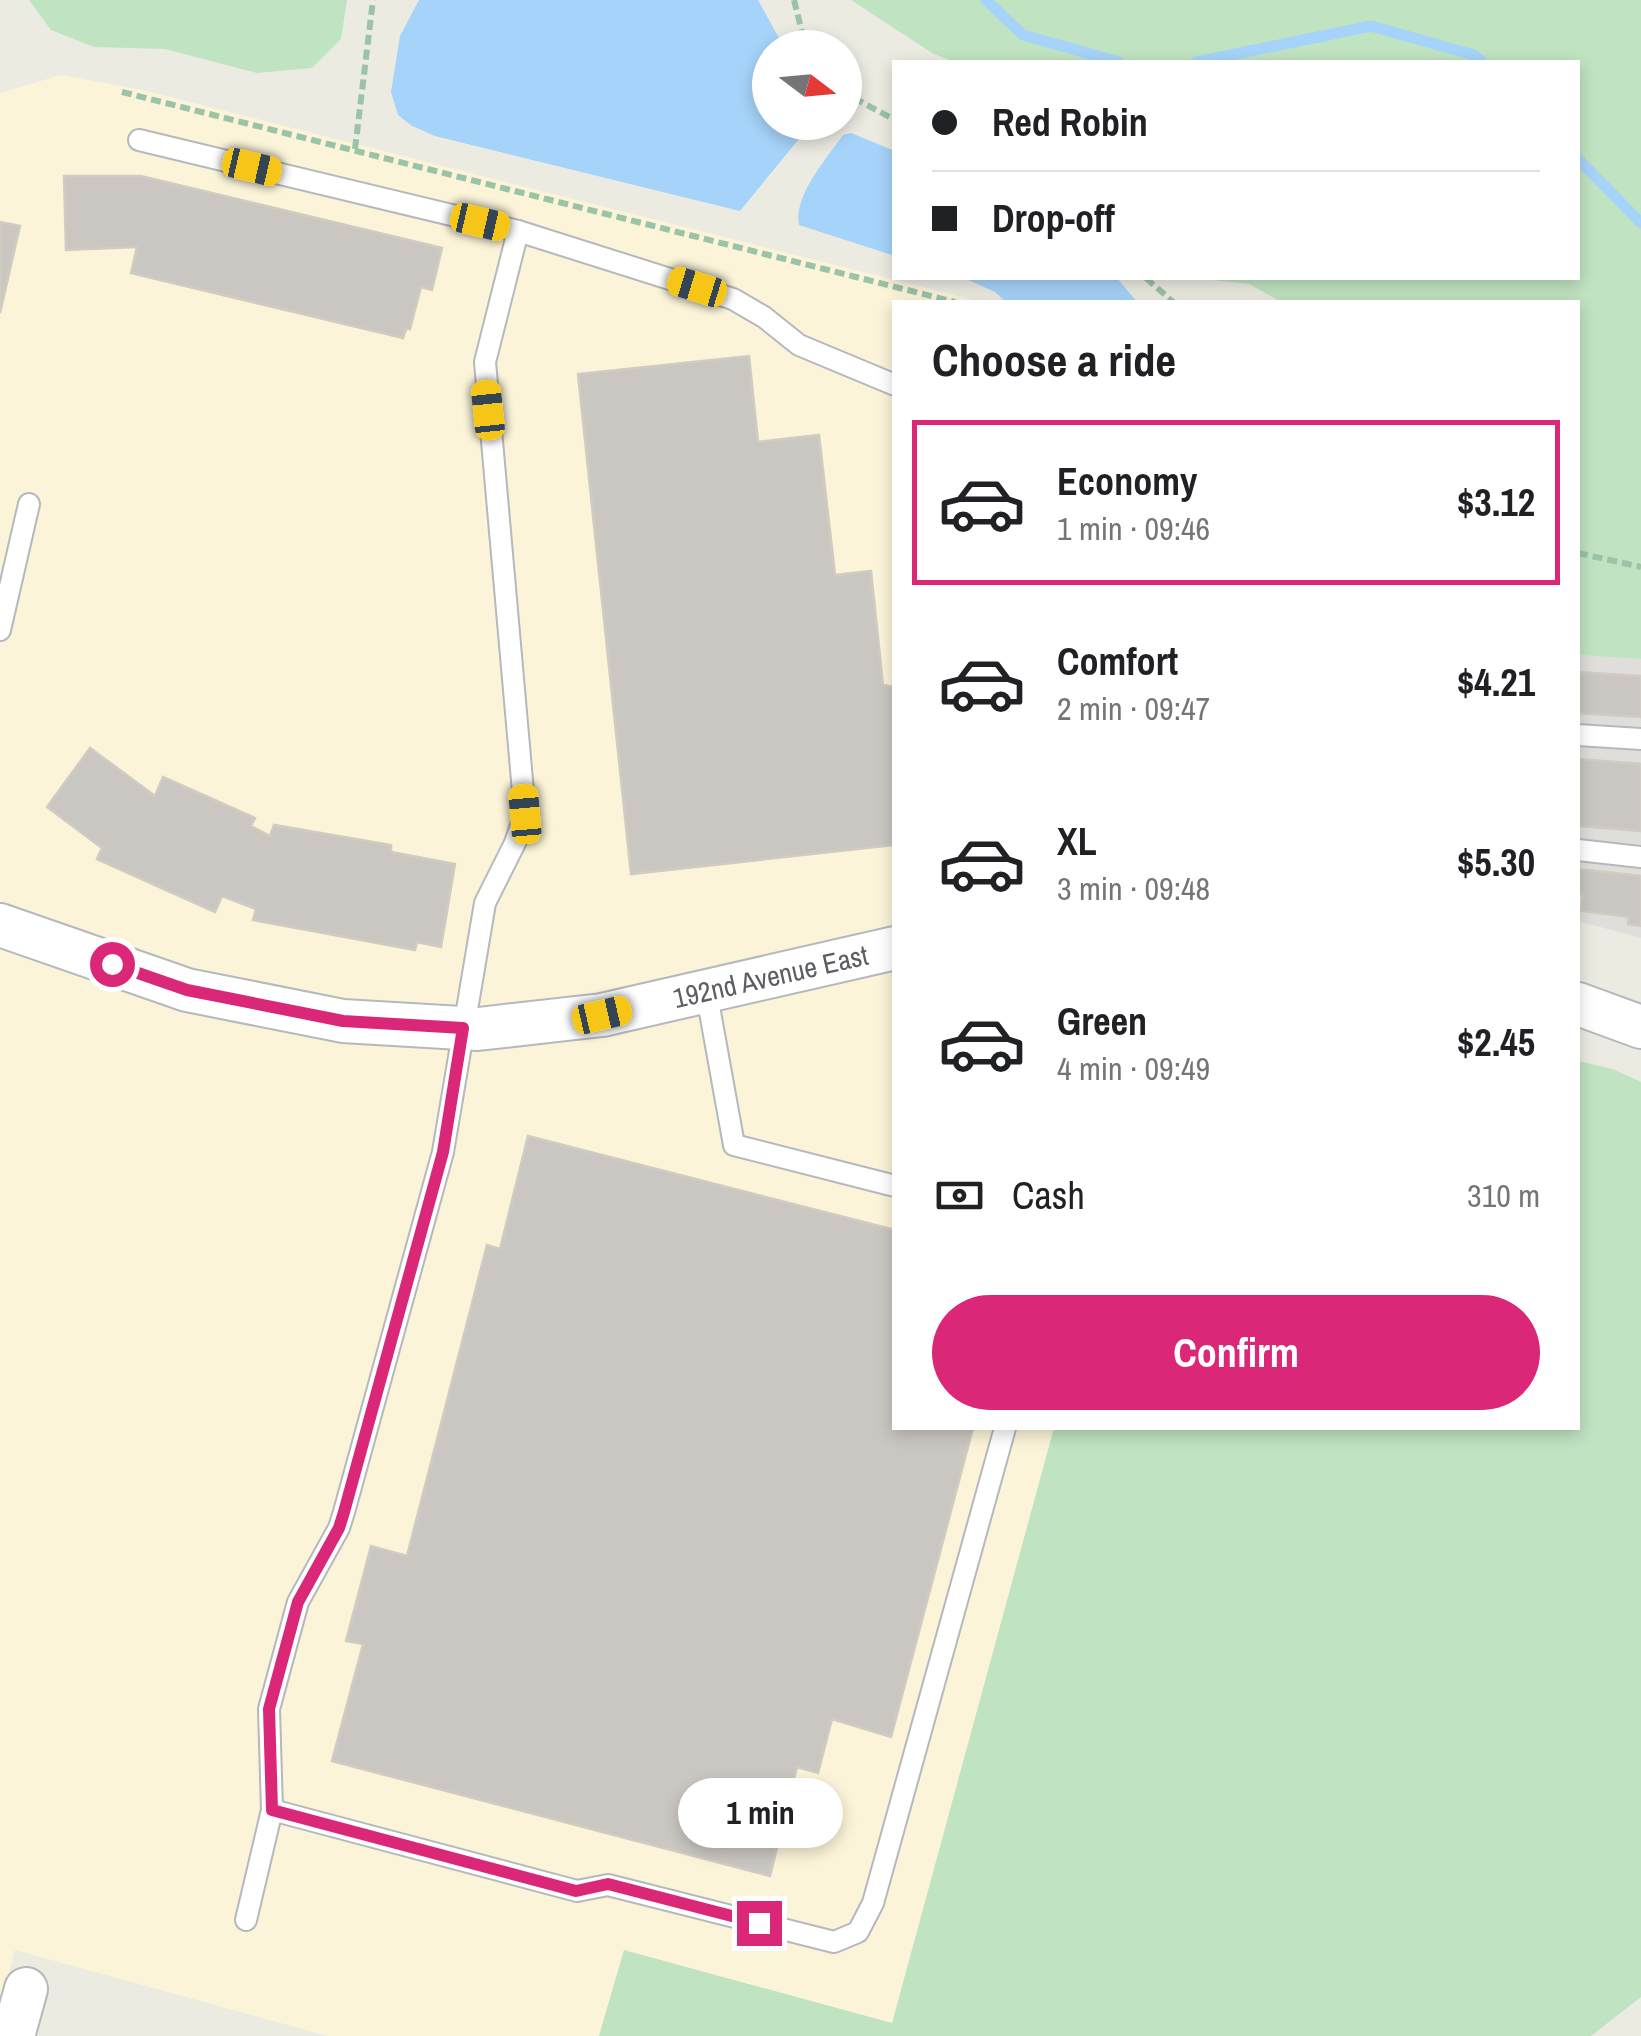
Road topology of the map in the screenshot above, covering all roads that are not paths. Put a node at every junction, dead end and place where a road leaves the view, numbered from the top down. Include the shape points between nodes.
1 (139, 140) dead end
2 (518, 231) junction
3 (892, 384) edge
4 (29, 504) dead end
5 (0, 630) edge
6 (1580, 735) edge
7 (1641, 738) edge
8 (1580, 850) edge
9 (1641, 857) edge
10 (0, 924) edge
11 (892, 949) edge
12 (706, 990) junction
13 (1580, 1005) edge
14 (463, 1028) junction
15 (1641, 1028) edge
16 (892, 1185) edge
17 (1004, 1430) edge
18 (272, 1810) junction
19 (246, 1920) dead end
20 (26, 1989) dead end
21 (13, 2036) edge

1 - 2 lane
2 - 3 lane via 733,298 799,345
2 - 14 lane via 485,362 525,814 484,903
4 - 5 lane
6 - 7 lane
8 - 9 lane
10 - 14 street, 192nd Avenue East via 187,990 343,1021
11 - 12 street, 192nd Avenue East
12 - 14 street, 192nd Avenue East via 602,1015
12 - 16 lane via 734,1145
13 - 15 street
14 - 18 lane via 443,1152 344,1512 298,1602 269,1709
17 - 18 lane via 873,1903 858,1932 834,1942 608,1884 576,1891
18 - 19 lane
20 - 21 street

